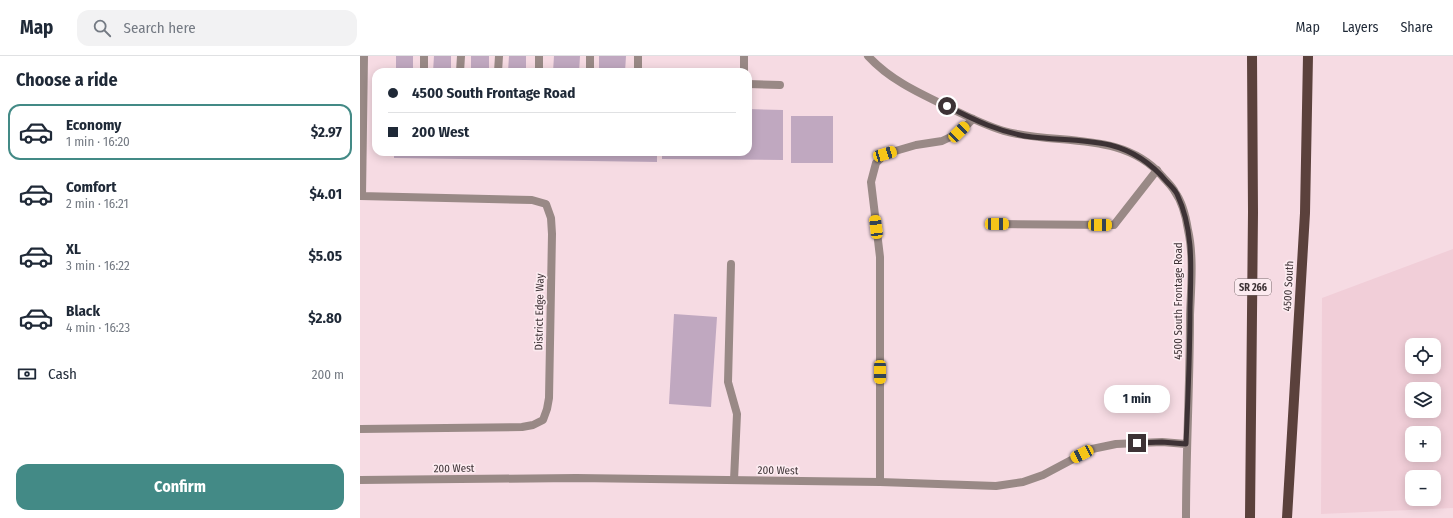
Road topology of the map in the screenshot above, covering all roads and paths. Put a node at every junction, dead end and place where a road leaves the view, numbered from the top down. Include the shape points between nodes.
1 (364, 56) edge
2 (424, 56) edge
3 (461, 56) edge
4 (499, 56) edge
5 (539, 56) edge
6 (590, 56) edge
7 (638, 56) edge
8 (744, 56) edge
9 (868, 56) edge
10 (1252, 56) edge
11 (1308, 56) edge
12 (424, 68) edge
13 (460, 68) edge
14 (498, 68) edge
15 (539, 68) edge
16 (590, 68) edge
17 (638, 68) edge
18 (744, 68) edge
19 (752, 84) edge
20 (780, 85) dead end
21 (973, 119) junction
22 (1156, 170) junction
23 (361, 196) edge
24 (997, 224) dead end
25 (731, 264) dead end
26 (360, 429) edge
27 (1186, 444) junction
28 (360, 480) edge
29 (734, 480) junction
30 (880, 482) junction
31 (1186, 518) edge
32 (1250, 518) edge
33 (1287, 518) edge

1 - 23 street
2 - 12 street
3 - 13 street
4 - 14 street
5 - 15 street
6 - 16 street
7 - 17 street
8 - 18 street
9 - 21 street, 4500 South Frontage Road via 891,77 907,87
10 - 32 main road, SR 266
11 - 33 main road, 4500 South via 1304,213
19 - 20 street
21 - 22 street, 4500 South Frontage Road via 1003,131 1031,137 1109,144 1143,158
21 - 30 street via 959,132 942,141 885,154 876,163 871,182 880,257
22 - 24 street via 1114,225
22 - 27 street, 4500 South Frontage Road via 1176,192 1189,232 1191,260
23 - 26 street, District Edge Way via 532,200 546,204 551,218 552,234 549,398 543,420 533,425 522,426
25 - 29 street via 728,382 737,414
27 - 30 street, 200 West via 1116,444 1092,449 1043,475 1023,482 996,486
27 - 31 street, 4500 South Frontage Road
28 - 29 street, 200 West
29 - 30 street, 200 West

